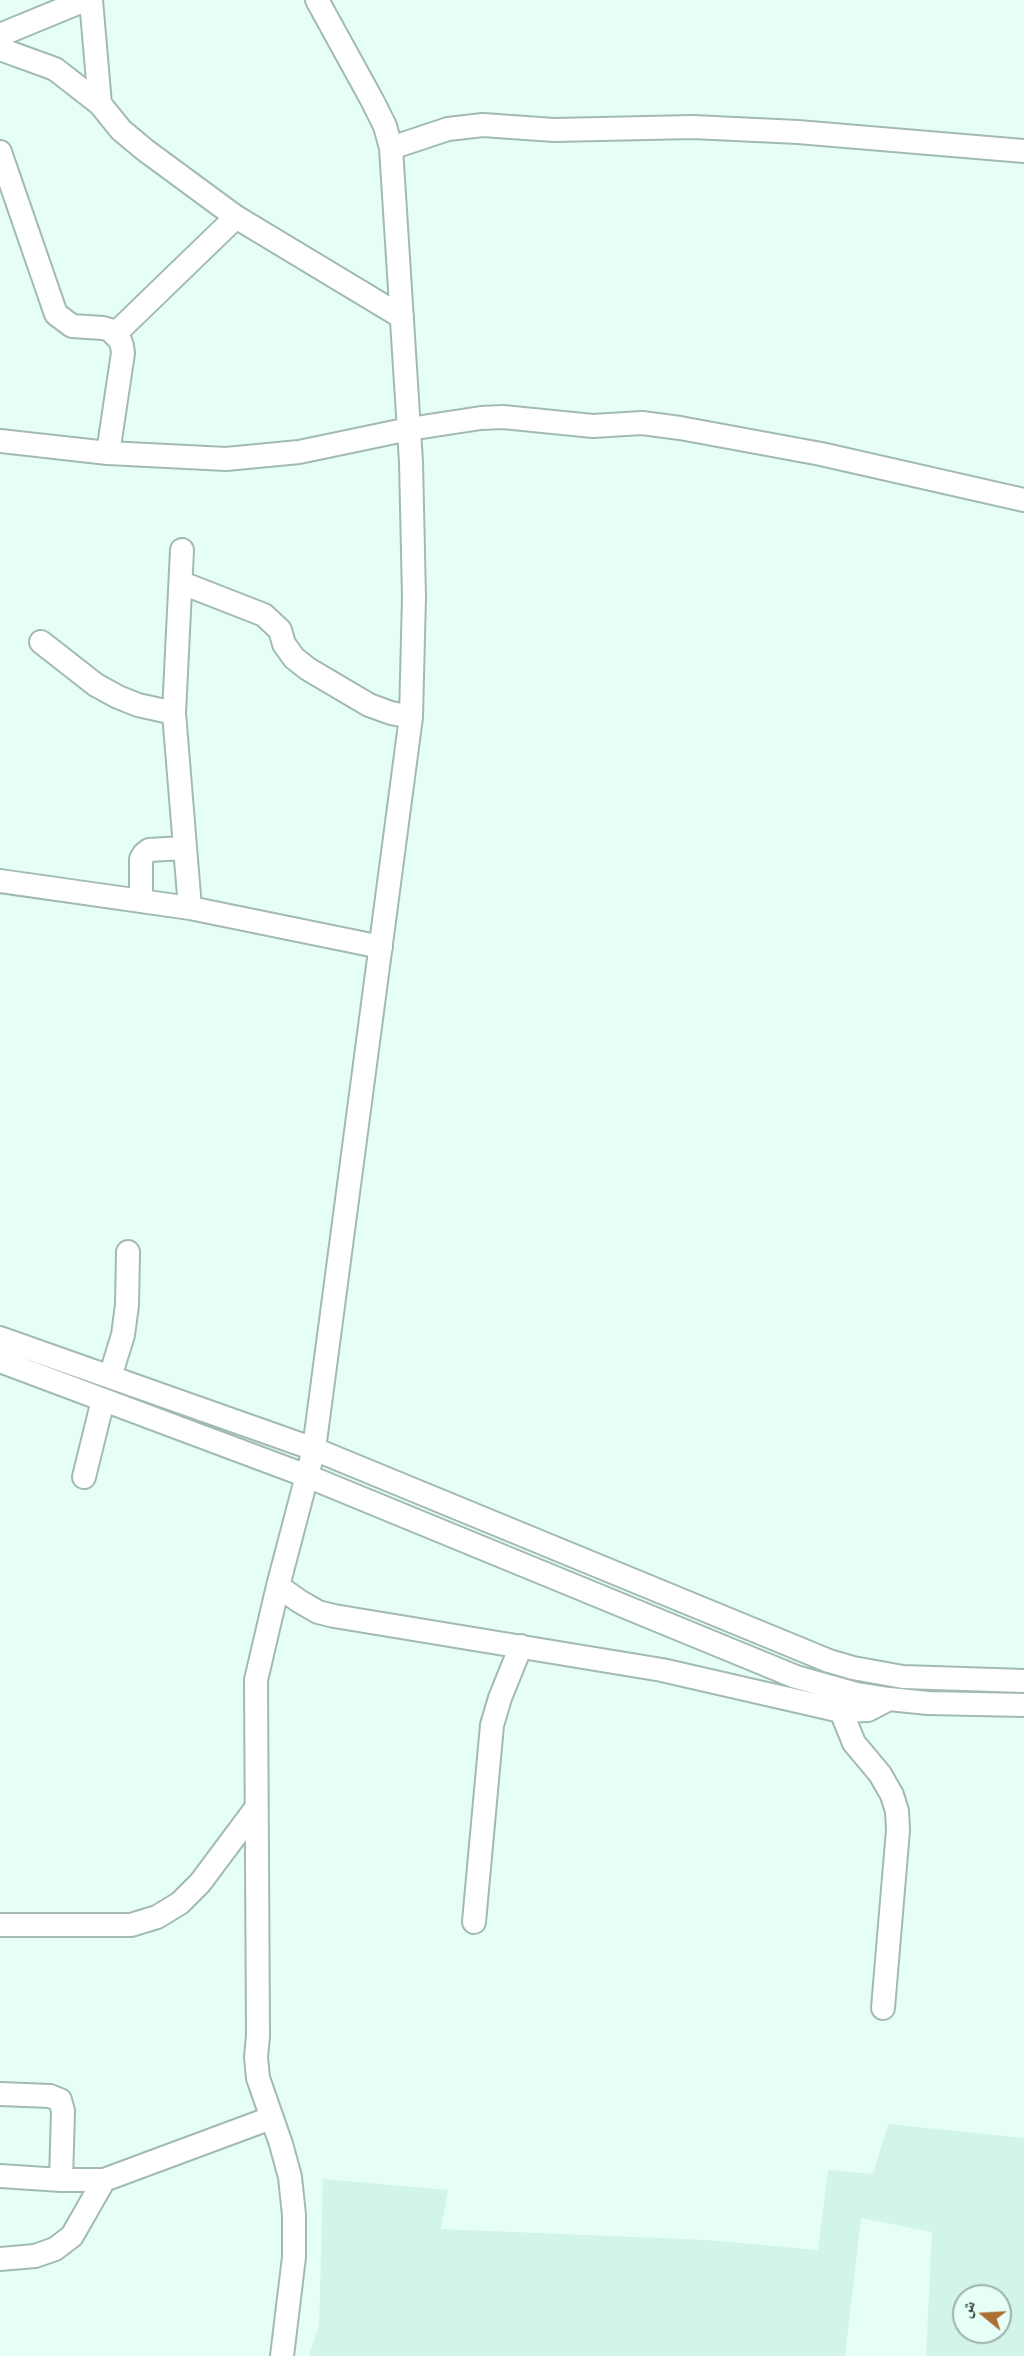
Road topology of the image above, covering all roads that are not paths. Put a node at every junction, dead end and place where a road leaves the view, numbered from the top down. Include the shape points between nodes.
1 (85, 0) edge
2 (91, 0) edge
3 (317, 0) edge
4 (0, 35) edge
5 (0, 49) edge
6 (100, 104) junction
7 (391, 148) junction
8 (1024, 151) edge
9 (0, 152) edge
10 (236, 217) junction
11 (402, 317) junction
12 (115, 334) junction
13 (409, 429) junction
14 (0, 441) edge
15 (108, 453) junction
16 (1024, 501) edge
17 (182, 550) dead end
18 (182, 583) junction
19 (41, 642) dead end
20 (174, 713) junction
21 (411, 717) junction
22 (184, 848) junction
23 (0, 881) edge
24 (141, 900) junction
25 (190, 908) junction
26 (381, 947) junction
27 (128, 1252) dead end
28 (0, 1338) edge
29 (0, 1361) edge
30 (110, 1377) junction
31 (103, 1400) junction
32 (314, 1449) junction
33 (307, 1476) junction
34 (84, 1477) dead end
35 (278, 1586) junction
36 (521, 1646) junction
37 (1024, 1681) edge
38 (889, 1700) junction
39 (1024, 1705) edge
40 (841, 1711) junction
41 (256, 1808) junction
42 (474, 1922) dead end
43 (0, 1925) edge
44 (883, 2008) dead end
45 (0, 2094) edge
46 (271, 2118) junction
47 (0, 2176) edge
48 (61, 2180) junction
49 (104, 2180) junction
50 (0, 2259) edge
51 (282, 2356) edge

1 - 4 street
2 - 6 street
3 - 7 street via 372,100
5 - 6 street via 55,69
6 - 10 street via 121,130
7 - 8 street via 448,129 483,125 554,130 693,127 798,132
7 - 11 street
9 - 12 street via 56,314 72,326 103,328
10 - 11 street
10 - 12 street
11 - 13 street
12 - 15 street via 123,353
13 - 15 street via 273,456 226,459
13 - 16 street via 503,417 593,426 642,423 821,454
13 - 21 street via 414,597
14 - 15 street
17 - 18 street
18 - 20 street
18 - 21 street via 264,615 280,630 294,658 308,669 369,705
19 - 20 street via 118,698
20 - 22 street
21 - 26 street
22 - 24 street via 150,850 144,854
22 - 25 street
23 - 24 street
24 - 25 street
25 - 26 street
26 - 32 street
27 - 30 street via 125,1322
28 - 30 street
29 - 31 street
30 - 32 street
31 - 33 street
31 - 34 street
32 - 33 street
32 - 37 street via 829,1661 903,1677
33 - 35 street
33 - 38 street via 795,1677
35 - 36 street via 318,1612 334,1616
35 - 41 street via 256,1680
36 - 40 street via 700,1677
36 - 42 street via 489,1739
38 - 39 street
38 - 40 street via 868,1710
40 - 44 street via 854,1743 880,1774 897,1811
41 - 43 street via 200,1884 157,1917 131,1924
41 - 46 street via 256,2057 258,2078
45 - 48 street via 60,2100
46 - 49 street
46 - 51 street via 290,2177 294,2215 294,2258
47 - 48 street
48 - 49 street
49 - 50 street via 72,2236 55,2249 35,2256

